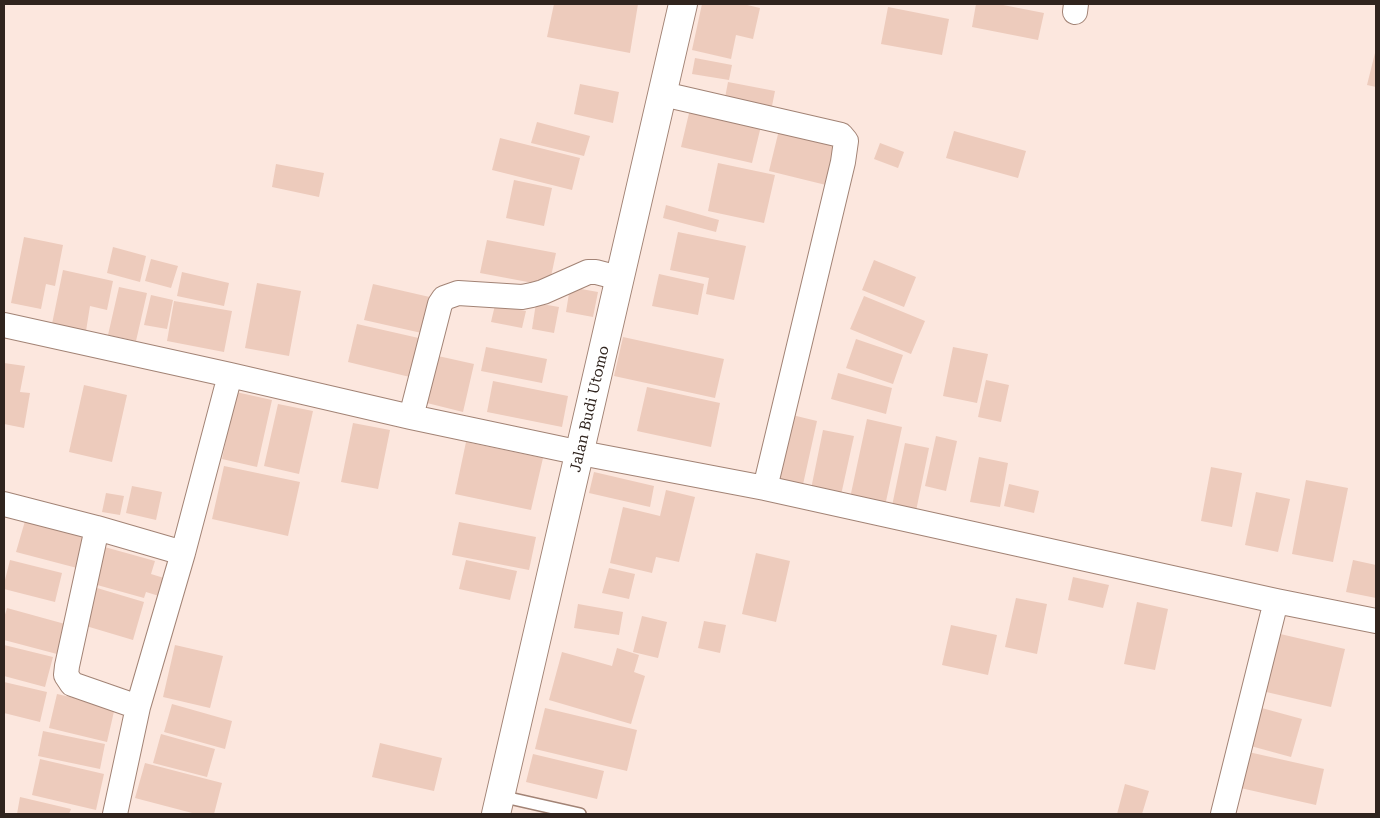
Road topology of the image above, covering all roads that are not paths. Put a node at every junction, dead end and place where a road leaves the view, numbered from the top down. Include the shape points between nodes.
1 (684, 4) edge
2 (663, 94) junction
3 (619, 278) junction
4 (4, 325) edge
5 (230, 374) junction
6 (411, 417) junction
7 (581, 453) junction
8 (766, 488) junction
9 (4, 504) edge
10 (97, 528) junction
11 (183, 553) junction
12 (1276, 601) junction
13 (1376, 621) edge
14 (138, 707) junction
15 (498, 805) edge
16 (115, 814) edge
17 (580, 814) edge
18 (1223, 814) edge

1 - 2 street, Jalan Budi Utomo
2 - 3 street, Jalan Budi Utomo
2 - 8 street via 841,135 846,140
3 - 6 street via 588,272 522,297 451,294 444,298
3 - 7 street, Jalan Budi Utomo
4 - 5 street
5 - 6 street
5 - 11 street
6 - 7 street
7 - 8 street
7 - 15 street, Jalan Budi Utomo
8 - 12 street
9 - 10 street
10 - 11 street
10 - 14 street via 66,675 72,684
11 - 14 street
12 - 13 street
12 - 18 street
14 - 16 street
15 - 17 lane

